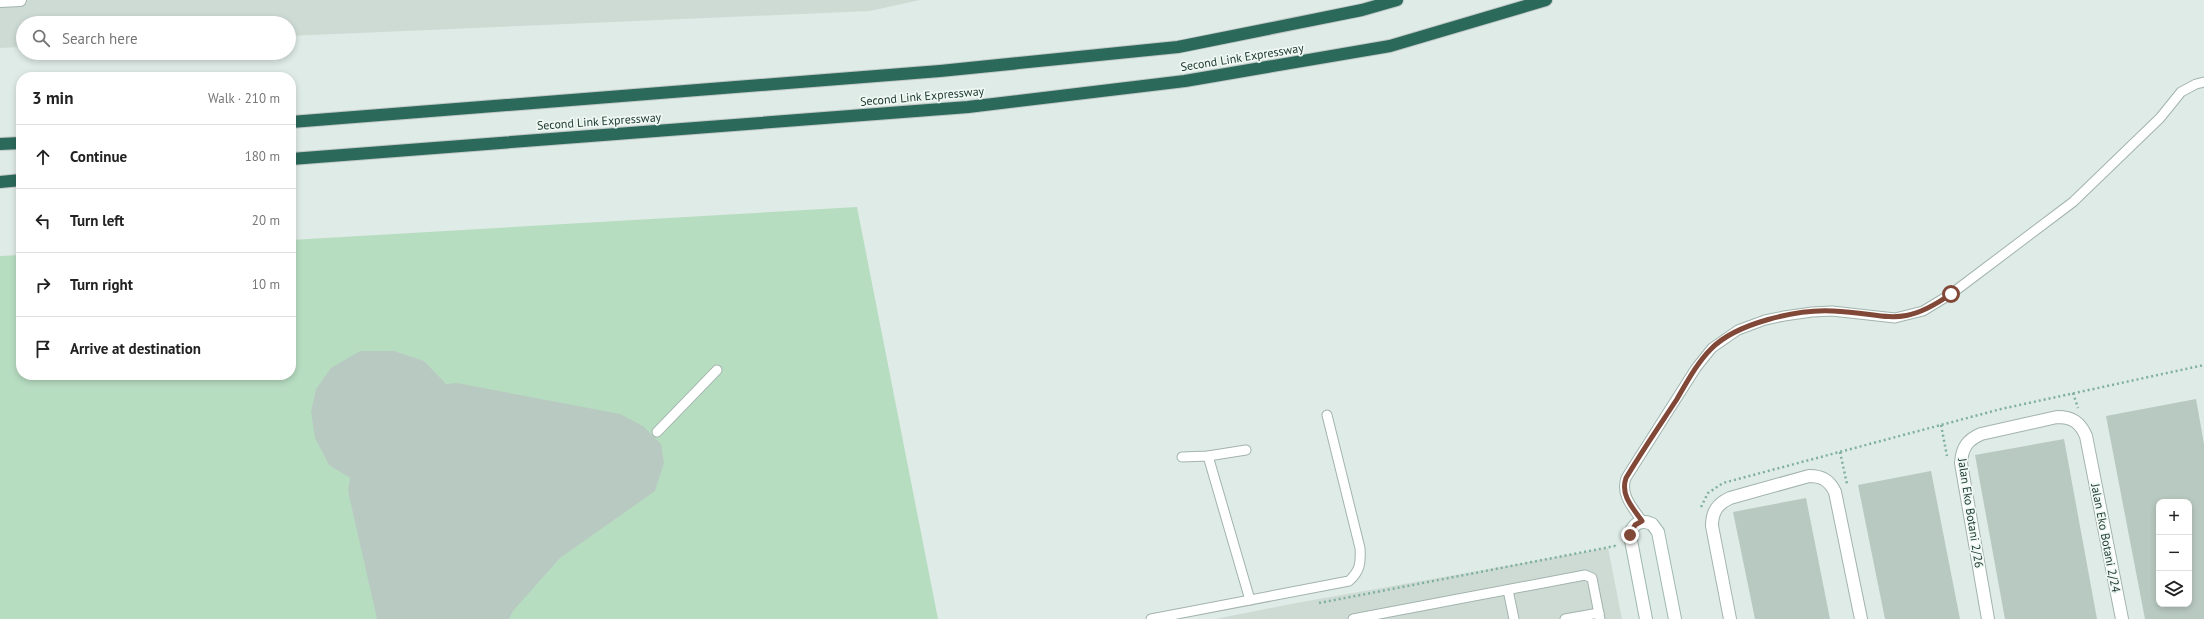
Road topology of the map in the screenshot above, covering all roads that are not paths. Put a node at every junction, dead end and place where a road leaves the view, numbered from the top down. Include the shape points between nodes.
1 (20, 0) edge
2 (1397, 0) edge
3 (1546, 0) edge
4 (0, 1) edge
5 (2204, 82) edge
6 (296, 122) edge
7 (16, 142) edge
8 (0, 144) edge
9 (296, 159) edge
10 (16, 180) edge
11 (0, 182) edge
12 (717, 370) dead end
13 (1327, 415) dead end
14 (657, 432) dead end
15 (1246, 450) dead end
16 (1208, 456) junction
17 (1182, 457) dead end
18 (2091, 457) joint
19 (1642, 521) junction
20 (1508, 590) junction
21 (1250, 600) junction
22 (1599, 616) edge
23 (1151, 619) edge
24 (1353, 619) edge
25 (1514, 619) edge
26 (1565, 619) edge
27 (1646, 619) edge
28 (1675, 619) edge
29 (1730, 619) edge
30 (1861, 619) edge
31 (1988, 619) edge
32 (2122, 619) edge

1 - 4 street
2 - 6 highway, Second Link Expressway via 1362,10 1178,47 940,71
3 - 9 highway, Second Link Expressway via 1390,46 1185,81 968,107
5 - 19 lane via 2181,92 2160,118 2073,202 1951,294 1923,311 1894,318 1832,311 1784,316 1738,330 1712,348 1696,368 1626,478 1626,498
7 - 8 highway
10 - 11 highway
12 - 14 lane
13 - 21 lane via 1360,548 1361,561 1358,572 1349,581
15 - 16 lane
16 - 17 lane
16 - 21 lane
18 - 31 street, Jalan Eko Botani 2/26 via 2082,427 2076,420 2067,417 1981,434 1965,445 1961,463
18 - 32 street, Jalan Eko Botani 2/24
19 - 27 street via 1635,525 1630,535
19 - 28 street via 1652,524 1658,532
20 - 22 lane via 1585,575 1592,578
20 - 24 lane
20 - 25 lane
21 - 23 lane
22 - 26 lane
29 - 30 street via 1712,517 1719,505 1730,498 1809,476 1818,476 1832,484

